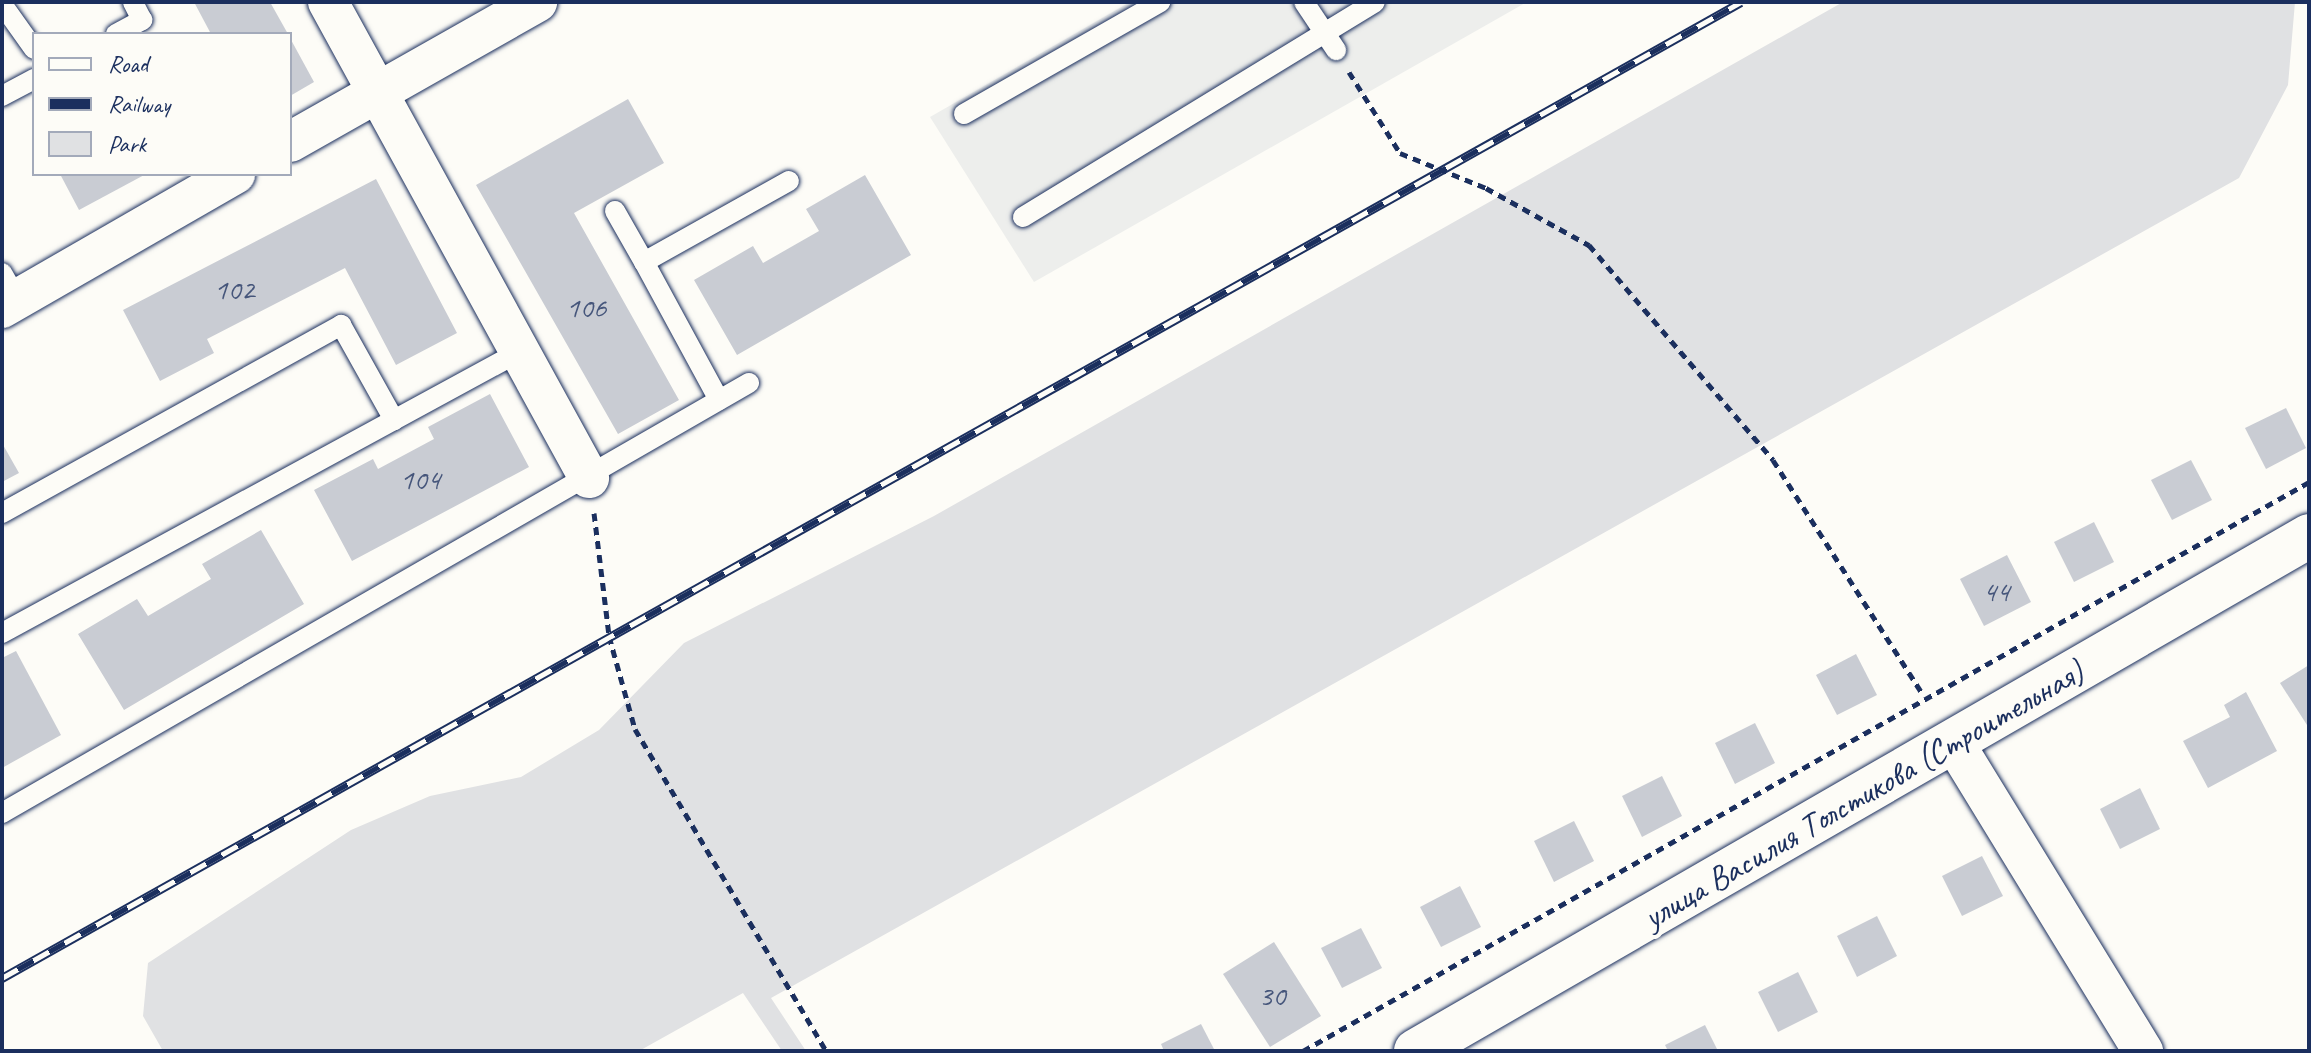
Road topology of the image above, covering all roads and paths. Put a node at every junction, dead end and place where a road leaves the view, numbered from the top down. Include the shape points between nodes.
1 (133, 2) edge
2 (328, 2) edge
3 (537, 2) edge
4 (1160, 2) edge
5 (1304, 2) edge
6 (1375, 2) edge
7 (2, 4) edge
8 (120, 32) edge
9 (1324, 33) junction
10 (32, 46) edge
11 (1336, 50) joint
12 (32, 80) edge
13 (376, 93) junction
14 (2, 96) edge
15 (964, 114) dead end
16 (292, 141) edge
17 (231, 176) edge
18 (789, 181) dead end
19 (615, 211) dead end
20 (1023, 217) dead end
21 (644, 262) junction
22 (7, 293) edge
23 (519, 352) junction
24 (749, 383) dead end
25 (719, 400) junction
26 (394, 420) junction
27 (589, 478) junction
28 (2309, 482) edge
29 (2, 513) edge
30 (2309, 536) edge
31 (2, 633) edge
32 (1923, 695) junction
33 (1953, 741) junction
34 (2, 813) edge
35 (826, 1051) edge
36 (1303, 1051) edge
37 (1416, 1051) edge
38 (2143, 1051) edge

1 - 8 lane via 142,20
2 - 13 street
3 - 13 street
4 - 15 lane
5 - 9 lane
6 - 9 lane
7 - 10 lane
9 - 11 lane
9 - 20 lane
11 - 32 path via 1400,153 1486,188 1589,245 1773,460
12 - 14 lane
13 - 16 street
13 - 23 street
17 - 22 street
18 - 21 lane
19 - 21 lane
21 - 25 lane
23 - 26 lane
23 - 27 street
24 - 25 lane
25 - 27 lane
26 - 29 lane via 341,325
26 - 31 lane
27 - 34 lane
27 - 35 path via 609,636 635,729
28 - 32 path
30 - 33 main road, улица Василия Толстикова (Строительная)
32 - 36 path
33 - 37 main road, улица Василия Толстикова (Строительная)
33 - 38 street

